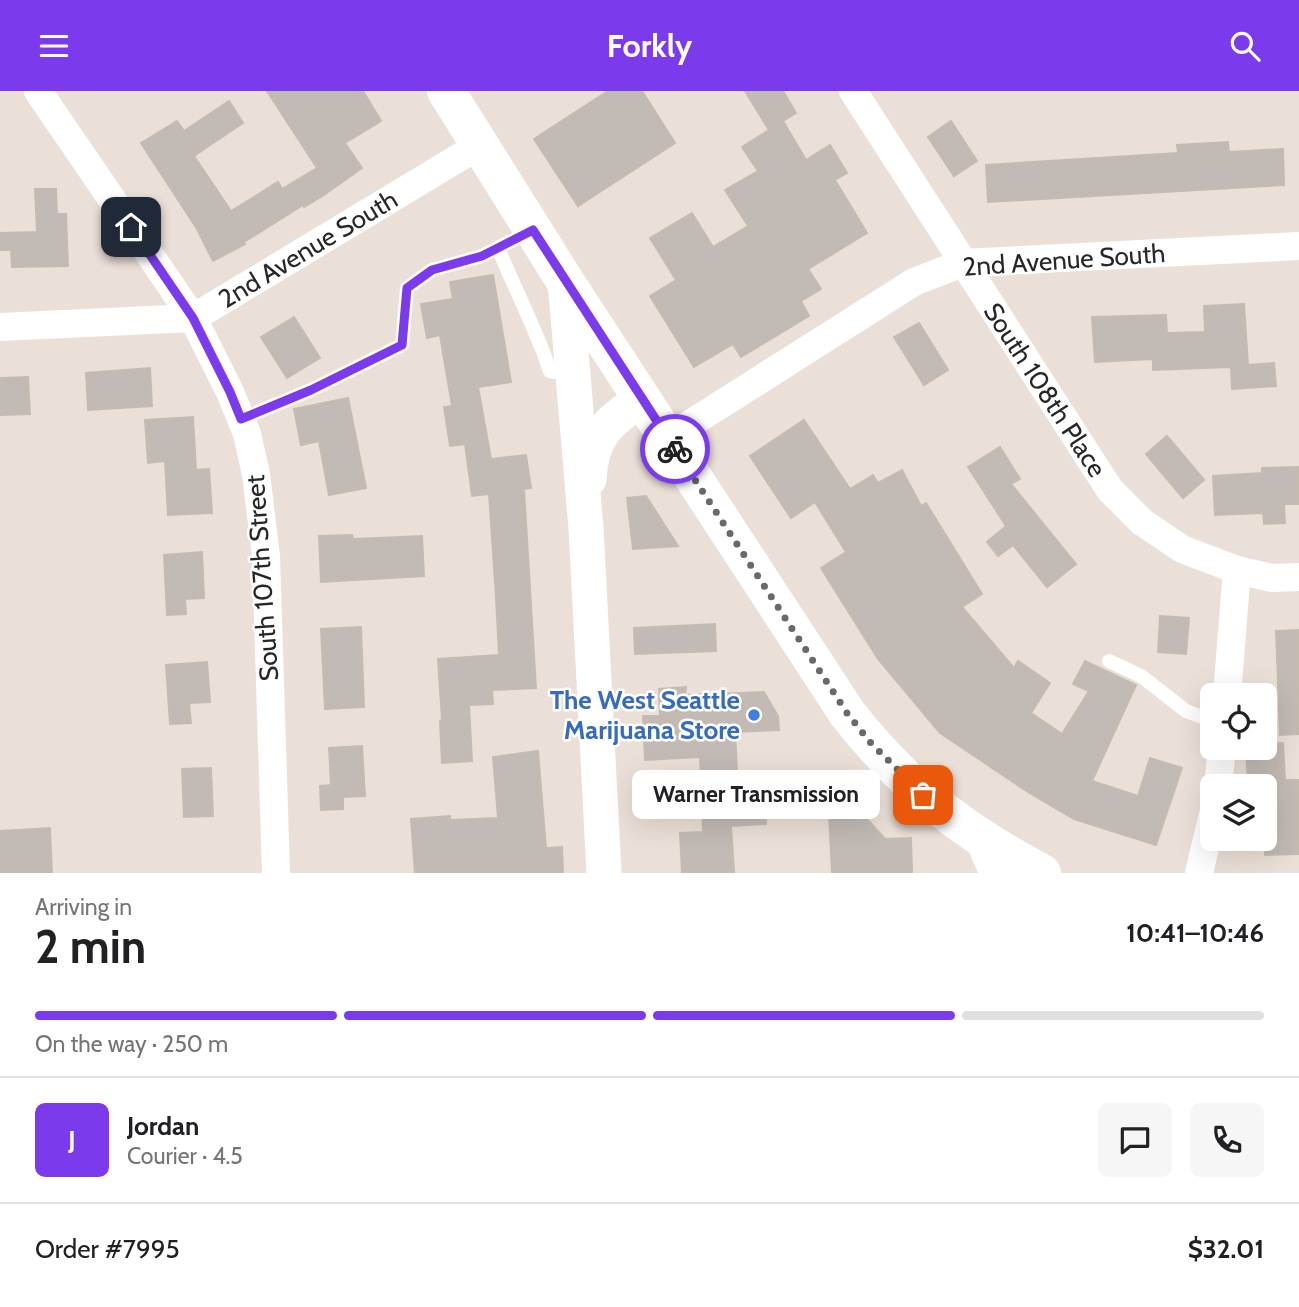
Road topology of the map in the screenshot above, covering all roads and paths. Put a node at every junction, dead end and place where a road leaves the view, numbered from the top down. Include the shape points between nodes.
1 (38, 91) edge
2 (446, 91) edge
3 (853, 91) edge
4 (480, 145) junction
5 (533, 230) junction
6 (1299, 246) edge
7 (498, 248) junction
8 (963, 263) junction
9 (565, 281) junction
10 (193, 318) junction
11 (0, 327) edge
12 (573, 374) junction
13 (643, 400) junction
14 (241, 419) junction
15 (667, 439) junction
16 (586, 527) junction
17 (1237, 569) junction
18 (1299, 576) edge
19 (1109, 660) dead end
20 (1228, 683) edge
21 (1200, 716) edge
22 (1204, 851) edge
23 (990, 857) edge
24 (276, 873) edge
25 (604, 873) edge
26 (1042, 873) edge
27 (1199, 873) edge

1 - 10 street, South 107th Street
2 - 4 main road
3 - 8 street, South 108th Place
4 - 5 main road
4 - 10 street, 2nd Avenue South
5 - 7 lane
5 - 9 main road
6 - 8 street, 2nd Avenue South
7 - 12 lane via 550,371
7 - 14 lane via 432,270 407,288 402,345
8 - 15 street, 2nd Avenue South via 914,282
8 - 17 street, South 108th Place via 1110,490 1142,522 1182,549
9 - 12 street
9 - 13 main road
10 - 11 street, 2nd Avenue South
10 - 14 street, South 107th Street
12 - 16 street
13 - 15 main road
13 - 16 street via 623,411 598,439 590,463
14 - 24 street, South 107th Street via 256,474 266,556
15 - 23 main road via 847,713 895,770
16 - 25 street
17 - 18 street, South 108th Place via 1272,578
17 - 20 street
19 - 21 lane
22 - 27 street
23 - 26 main road

